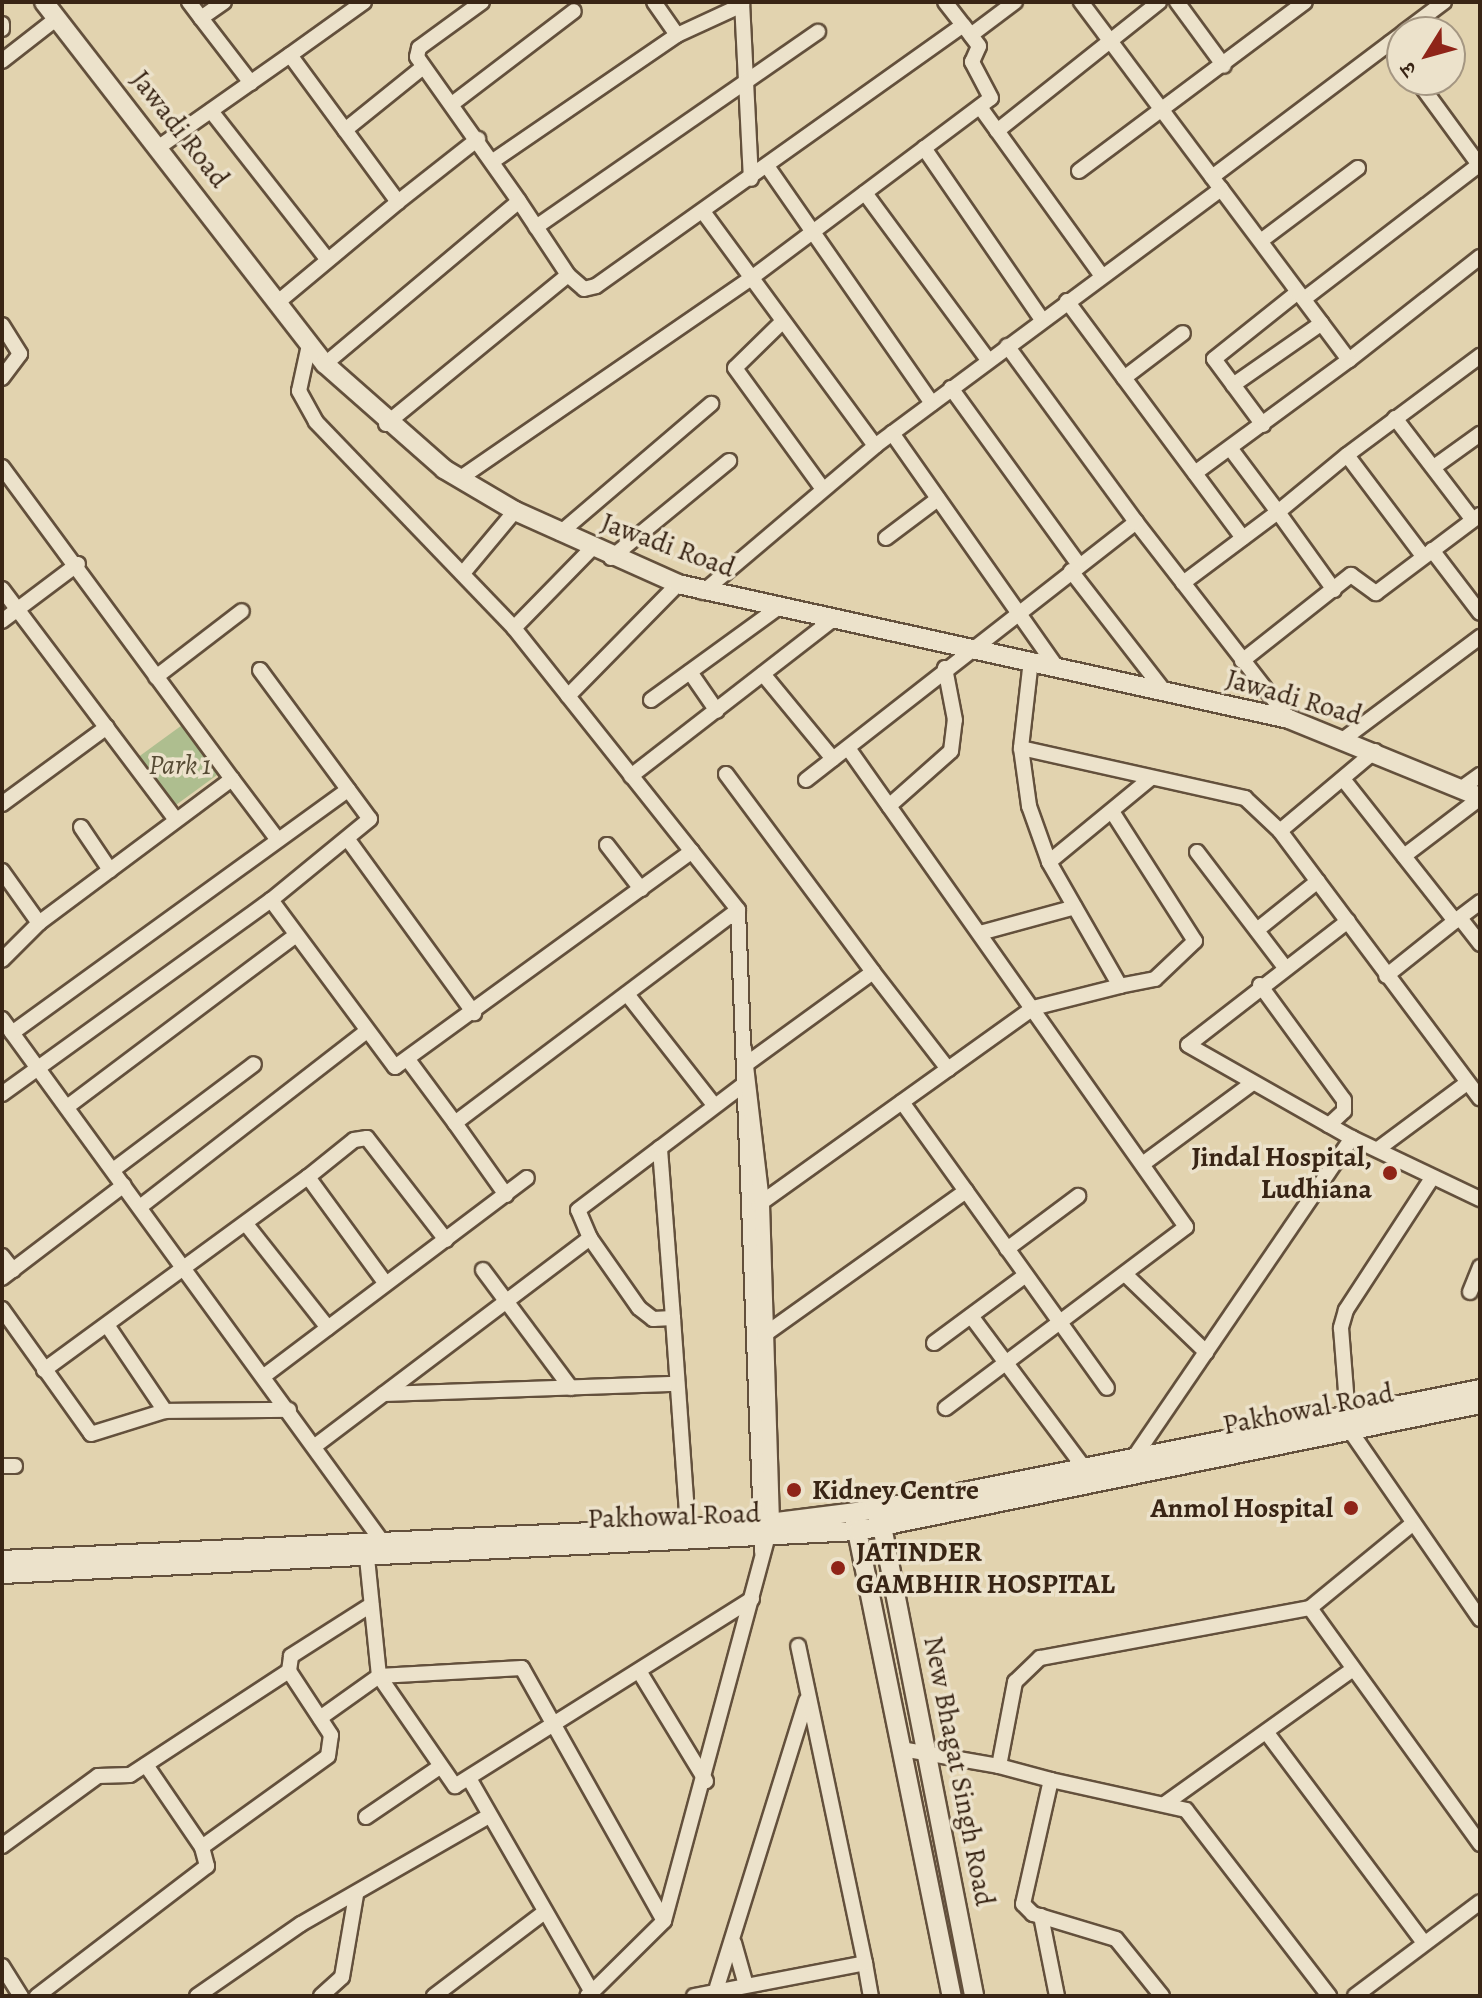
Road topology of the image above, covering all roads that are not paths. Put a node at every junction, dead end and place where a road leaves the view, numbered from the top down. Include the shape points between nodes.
1 (44, 2) edge
2 (189, 2) edge
3 (224, 2) edge
4 (364, 2) edge
5 (482, 2) edge
6 (654, 2) edge
7 (945, 2) edge
8 (1015, 2) edge
9 (1081, 2) edge
10 (1159, 2) edge
11 (1177, 2) edge
12 (1305, 2) edge
13 (1444, 2) edge
14 (742, 3) edge
15 (574, 11) dead end
16 (1425, 16) edge
17 (57, 18) junction
18 (201, 18) junction
19 (967, 30) junction
20 (818, 32) dead end
21 (677, 35) junction
22 (1107, 40) junction
23 (1386, 46) edge
24 (290, 55) junction
25 (2, 61) edge
26 (1224, 66) junction
27 (423, 67) junction
28 (251, 83) junction
29 (745, 86) junction
30 (1429, 96) edge
31 (452, 104) junction
32 (980, 107) junction
33 (211, 111) junction
34 (1162, 112) junction
35 (345, 130) junction
36 (997, 131) junction
37 (478, 139) junction
38 (159, 147) junction
39 (924, 148) junction
40 (493, 161) junction
41 (1480, 165) edge
42 (767, 166) junction
43 (1358, 168) dead end
44 (1079, 171) dead end
45 (1212, 177) junction
46 (751, 179) junction
47 (1221, 189) junction
48 (865, 193) junction
49 (519, 201) junction
50 (398, 202) junction
51 (704, 213) junction
52 (536, 227) junction
53 (810, 233) junction
54 (1262, 240) junction
55 (1480, 257) edge
56 (328, 260) junction
57 (568, 275) junction
58 (1101, 275) junction
59 (750, 279) junction
60 (1301, 295) junction
61 (1067, 301) junction
62 (278, 302) junction
63 (1042, 320) junction
64 (781, 323) junction
65 (1322, 323) junction
66 (2, 325) edge
67 (1183, 333) dead end
68 (309, 345) junction
69 (1007, 346) junction
70 (1480, 356) edge
71 (988, 360) junction
72 (1349, 360) junction
73 (325, 364) junction
74 (2, 378) edge
75 (1124, 378) junction
76 (1233, 385) junction
77 (951, 388) junction
78 (932, 403) junction
79 (711, 404) dead end
80 (1395, 418) junction
81 (386, 424) junction
82 (1263, 425) junction
83 (892, 433) junction
84 (1480, 434) edge
85 (875, 446) junction
86 (1230, 448) junction
87 (1347, 455) junction
88 (729, 461) dead end
89 (2, 467) edge
90 (1434, 467) junction
91 (1195, 473) junction
92 (459, 479) junction
93 (8, 488) edge
94 (823, 489) junction
95 (938, 499) junction
96 (515, 511) junction
97 (1278, 512) junction
98 (1477, 517) edge
99 (1136, 522) junction
100 (560, 533) junction
101 (886, 538) dead end
102 (1243, 538) junction
103 (591, 549) junction
104 (1428, 553) junction
105 (611, 558) junction
106 (78, 564) junction
107 (1075, 568) junction
108 (464, 572) junction
109 (1183, 583) junction
110 (678, 584) junction
111 (2, 589) edge
112 (1334, 590) junction
113 (703, 592) junction
114 (18, 609) junction
115 (775, 610) junction
116 (242, 611) dead end
117 (1018, 612) junction
118 (1480, 613) edge
119 (2, 621) edge
120 (831, 621) junction
121 (514, 628) junction
122 (1480, 637) edge
123 (970, 648) junction
124 (1031, 660) junction
125 (1242, 661) junction
126 (1055, 665) junction
127 (945, 668) junction
128 (260, 670) dead end
129 (690, 672) junction
130 (763, 674) junction
131 (156, 677) junction
132 (1164, 691) junction
133 (568, 696) junction
134 (651, 700) dead end
135 (717, 711) junction
136 (1289, 719) junction
137 (107, 727) junction
138 (1345, 738) junction
139 (848, 748) junction
140 (1021, 748) junction
141 (1375, 751) junction
142 (833, 759) junction
143 (726, 774) dead end
144 (1480, 775) edge
145 (631, 776) junction
146 (1151, 778) junction
147 (232, 779) junction
148 (1343, 779) junction
149 (806, 780) dead end
150 (1462, 788) junction
151 (348, 790) junction
152 (1480, 798) edge
153 (2, 804) edge
154 (889, 806) junction
155 (1113, 813) junction
156 (176, 820) junction
157 (81, 827) dead end
158 (1280, 831) junction
159 (278, 840) junction
160 (349, 841) junction
161 (607, 845) dead end
162 (692, 851) junction
163 (1197, 852) dead end
164 (1404, 856) junction
165 (1049, 862) junction
166 (110, 870) junction
167 (2, 871) edge
168 (1318, 881) junction
169 (641, 889) junction
170 (271, 900) junction
171 (1480, 902) edge
172 (1075, 907) junction
173 (738, 910) junction
174 (1457, 919) junction
175 (1348, 921) junction
176 (39, 923) junction
177 (1257, 930) junction
178 (980, 933) junction
179 (296, 935) junction
180 (1480, 944) edge
181 (2, 960) edge
182 (1284, 966) junction
183 (873, 972) junction
184 (1386, 976) junction
185 (1260, 985) junction
186 (1120, 986) junction
187 (627, 994) junction
188 (1033, 1008) junction
189 (474, 1013) junction
190 (2, 1019) edge
191 (367, 1031) junction
192 (12, 1033) junction
193 (409, 1061) junction
194 (254, 1064) dead end
195 (37, 1067) junction
196 (746, 1068) junction
197 (948, 1069) junction
198 (1467, 1083) junction
199 (1251, 1084) junction
200 (2, 1094) edge
201 (1480, 1098) edge
202 (902, 1102) junction
203 (714, 1105) junction
204 (67, 1107) junction
205 (455, 1123) junction
206 (1329, 1125) junction
207 (1352, 1138) junction
208 (660, 1148) junction
209 (1378, 1149) junction
210 (1144, 1163) junction
211 (113, 1170) junction
212 (308, 1177) junction
213 (527, 1178) dead end
214 (1432, 1178) junction
215 (124, 1185) junction
216 (966, 1191) junction
217 (506, 1195) junction
218 (1078, 1196) dead end
219 (1480, 1199) edge
220 (762, 1202) junction
221 (140, 1207) junction
222 (746, 1213) junction
223 (246, 1224) junction
224 (590, 1238) junction
225 (446, 1240) junction
226 (1007, 1249) junction
227 (2, 1256) edge
228 (185, 1267) junction
229 (1480, 1267) edge
230 (483, 1270) dead end
231 (8, 1274) edge
232 (1026, 1275) junction
233 (1127, 1276) junction
234 (386, 1284) junction
235 (1470, 1292) dead end
236 (507, 1301) junction
237 (2, 1309) edge
238 (971, 1316) junction
239 (673, 1318) junction
240 (107, 1325) junction
241 (1061, 1325) junction
242 (328, 1328) junction
243 (768, 1331) junction
244 (754, 1342) junction
245 (934, 1343) dead end
246 (1206, 1352) junction
247 (1008, 1364) junction
248 (44, 1370) junction
249 (264, 1376) junction
250 (677, 1384) junction
251 (571, 1388) junction
252 (1107, 1388) dead end
253 (1480, 1389) edge
254 (384, 1394) junction
255 (1480, 1404) edge
256 (946, 1408) dead end
257 (289, 1410) junction
258 (165, 1411) junction
259 (1350, 1422) junction
260 (315, 1446) junction
261 (1135, 1456) junction
262 (1083, 1466) junction
263 (881, 1518) junction
264 (856, 1522) junction
265 (1410, 1526) junction
266 (688, 1528) junction
267 (764, 1536) junction
268 (373, 1539) junction
269 (392, 1558) junction
270 (367, 1559) junction
271 (2, 1560) edge
272 (2, 1574) edge
273 (752, 1599) junction
274 (371, 1605) junction
275 (1310, 1608) junction
276 (1480, 1619) edge
277 (798, 1646) dead end
278 (1353, 1669) junction
279 (289, 1671) junction
280 (639, 1671) junction
281 (379, 1676) junction
282 (807, 1699) junction
283 (320, 1718) junction
284 (558, 1722) junction
285 (1267, 1733) junction
286 (926, 1748) junction
287 (902, 1749) junction
288 (146, 1765) junction
289 (999, 1766) junction
290 (438, 1768) junction
291 (470, 1780) junction
292 (1051, 1780) junction
293 (706, 1781) junction
294 (1166, 1803) junction
295 (489, 1816) junction
296 (366, 1817) dead end
297 (1480, 1844) edge
298 (2, 1846) edge
299 (202, 1847) junction
300 (356, 1895) junction
301 (1480, 1902) edge
302 (542, 1914) junction
303 (1041, 1916) junction
304 (664, 1921) junction
305 (734, 1942) junction
306 (1424, 1943) junction
307 (865, 1963) junction
308 (2, 1966) edge
309 (745, 1982) junction
310 (717, 1987) junction
311 (589, 1994) edge
312 (18, 1995) edge
313 (37, 1996) edge
314 (197, 1996) edge
315 (321, 1996) edge
316 (434, 1996) edge
317 (694, 1996) edge
318 (871, 1996) edge
319 (952, 1996) edge
320 (974, 1996) edge
321 (1057, 1996) edge
322 (1162, 1996) edge
323 (1329, 1996) edge
324 (1355, 1996) edge

1 - 17 street, Jawadi Road
2 - 18 street
3 - 18 street
4 - 24 street
5 - 27 street via 419,48
6 - 21 street
7 - 19 street
8 - 19 street
9 - 22 street
10 - 22 street
11 - 26 street
12 - 26 street
13 - 16 street
14 - 21 street
14 - 29 street
15 - 31 street
17 - 25 street
17 - 38 street, Jawadi Road
18 - 28 street
19 - 32 street via 979,46 972,62 992,92
19 - 42 street
20 - 29 street
21 - 40 street
22 - 34 street
22 - 36 street
23 - 45 street
24 - 28 street
24 - 35 street
26 - 34 street
27 - 31 street
27 - 35 street
28 - 33 street
29 - 46 street
29 - 52 street
30 - 41 street
31 - 37 street
32 - 36 street
32 - 39 street
33 - 38 street
33 - 56 street
34 - 44 street
34 - 45 street
35 - 50 street
36 - 58 street
37 - 40 street
37 - 50 street
38 - 62 street, Jawadi Road
39 - 48 street
39 - 63 street
40 - 49 street
41 - 60 street
42 - 46 street
42 - 53 street
43 - 54 street
45 - 47 street
46 - 51 street
47 - 54 street
47 - 58 street
48 - 53 street
48 - 71 street
49 - 52 street
49 - 73 street
50 - 56 street
51 - 57 street via 588,290
51 - 59 street
52 - 57 street
53 - 59 street
53 - 78 street
54 - 60 street
55 - 72 street
56 - 62 street
57 - 81 street
58 - 61 street
59 - 64 street
59 - 92 street
60 - 65 street
60 - 76 street via 1216,354
61 - 63 street
61 - 75 street
62 - 68 street, Jawadi Road
63 - 69 street
64 - 85 street
64 - 94 street via 735,368
65 - 72 street
65 - 76 street
66 - 74 street via 20,354
67 - 75 street
68 - 73 street, Jawadi Road
68 - 108 street via 299,385 306,408
69 - 71 street
69 - 99 street
70 - 80 street
71 - 77 street
72 - 82 street
73 - 81 street, Jawadi Road
75 - 91 street
76 - 82 street
77 - 78 street
77 - 107 street
78 - 83 street
79 - 100 street
80 - 87 street
80 - 90 street
81 - 92 street, Jawadi Road
82 - 86 street
83 - 85 street
83 - 95 street
84 - 90 street
85 - 94 street
86 - 91 street
86 - 97 street
87 - 97 street
87 - 104 street
88 - 105 street
89 - 93 street
90 - 98 street
91 - 102 street
92 - 96 street, Jawadi Road
93 - 106 street
94 - 113 street
95 - 101 street
95 - 117 street
96 - 100 street, Jawadi Road
96 - 108 street
97 - 102 street
97 - 112 street
98 - 104 street
99 - 107 street
99 - 109 street
100 - 103 street, Jawadi Road
102 - 109 street
103 - 105 street, Jawadi Road
103 - 121 street
104 - 112 street via 1376,593 1355,574
104 - 118 street
105 - 110 street, Jawadi Road
106 - 114 street
106 - 131 street
107 - 117 street
107 - 132 street
108 - 121 street
109 - 125 street
110 - 113 street, Jawadi Road
110 - 133 street
111 - 114 street
112 - 125 street
113 - 115 street, Jawadi Road
114 - 119 street
114 - 137 street
115 - 120 street, Jawadi Road
115 - 129 street
116 - 131 street
117 - 123 street
117 - 126 street
120 - 123 street, Jawadi Road
120 - 130 street
121 - 133 street
122 - 138 street
123 - 124 street, Jawadi Road
123 - 127 street
124 - 126 street, Jawadi Road
124 - 140 street
125 - 136 street
126 - 132 street, Jawadi Road
127 - 139 street
127 - 154 street via 955,720 951,751
128 - 151 street
129 - 134 street
129 - 135 street
130 - 135 street
130 - 142 street
131 - 147 street
132 - 136 street, Jawadi Road
133 - 145 street
135 - 145 street
136 - 138 street, Jawadi Road
137 - 153 street
137 - 156 street
138 - 141 street, Jawadi Road
139 - 142 street
139 - 154 street
140 - 146 street
140 - 165 street via 1029,806
141 - 148 street
141 - 150 street, Jawadi Road
142 - 149 street
143 - 183 street
144 - 150 street
145 - 162 street
146 - 155 street
146 - 158 street via 1245,798
147 - 156 street
147 - 159 street
148 - 158 street
148 - 164 street
150 - 152 street, Jawadi Road
151 - 159 street
151 - 160 street via 370,819
152 - 164 street
154 - 178 street
155 - 165 street
155 - 186 street via 1195,941 1155,979
156 - 166 street
157 - 166 street
158 - 168 street
159 - 192 street
160 - 170 street
160 - 189 street
161 - 169 street
162 - 169 street
162 - 173 street
163 - 177 street
164 - 174 street
165 - 172 street
166 - 176 street
167 - 176 street
168 - 175 street
168 - 177 street
169 - 189 street
170 - 179 street
170 - 195 street
171 - 174 street
172 - 178 street
172 - 186 street
173 - 187 street
173 - 196 street
174 - 180 street
174 - 184 street
175 - 182 street
175 - 184 street
176 - 181 street
177 - 182 street
178 - 188 street
179 - 191 street
179 - 204 street
182 - 185 street
183 - 196 street
183 - 197 street
184 - 198 street
185 - 199 street via 1188,1045
185 - 206 street via 1344,1100 1344,1111
186 - 188 street
187 - 203 street
187 - 205 street
188 - 197 street
188 - 210 street
189 - 193 street
190 - 192 street
191 - 193 street via 392,1066
191 - 221 street
192 - 195 street
193 - 205 street
194 - 211 street
195 - 200 street
195 - 204 street
196 - 203 street
196 - 220 street
196 - 222 street
197 - 202 street
198 - 201 street
198 - 209 street
199 - 206 street
199 - 210 street
202 - 216 street
202 - 220 street
203 - 208 street
204 - 211 street
205 - 217 street
206 - 207 street
207 - 209 street
207 - 246 street
208 - 224 street via 578,1210
208 - 239 street
209 - 214 street
210 - 233 street via 1186,1227
211 - 215 street
212 - 223 street
212 - 225 street via 354,1140 367,1138
212 - 234 street
213 - 217 street
214 - 219 street
214 - 259 street via 1346,1310 1341,1328
215 - 221 street
215 - 231 street
216 - 226 street
216 - 243 street
217 - 225 street
218 - 226 street
220 - 222 street
220 - 243 street
221 - 228 street
222 - 244 street
223 - 228 street
223 - 242 street
224 - 236 street
224 - 239 street via 639,1308 653,1319
225 - 234 street
226 - 232 street
227 - 231 street
228 - 240 street
228 - 249 street
229 - 235 street
230 - 236 street
232 - 238 street
232 - 241 street
233 - 241 street
233 - 246 street
234 - 242 street
236 - 251 street
236 - 254 street
237 - 248 street
238 - 245 street
238 - 247 street
239 - 250 street
240 - 248 street
240 - 258 street
241 - 247 street
241 - 252 street
242 - 249 street
243 - 244 street
243 - 267 street
244 - 267 street
246 - 261 street
247 - 256 street
247 - 262 street
248 - 258 street via 91,1434
249 - 257 street
250 - 251 street
250 - 266 street
251 - 254 street
253 - 259 street, Pakhowal Road
254 - 260 street
255 - 259 street, Pakhowal Road
257 - 258 street
257 - 260 street
259 - 261 street, Pakhowal Road
259 - 263 street, Pakhowal Road
259 - 265 street
260 - 268 street
261 - 262 street, Pakhowal Road
262 - 263 street, Pakhowal Road
263 - 264 street, Pakhowal Road
263 - 286 street, New Bhagat Singh Road
264 - 267 street, Pakhowal Road
264 - 287 street, New Bhagat Singh Road
265 - 275 street
265 - 276 street
266 - 267 street, Pakhowal Road
266 - 268 street, Pakhowal Road
267 - 269 street, Pakhowal Road
267 - 273 street
268 - 269 street
268 - 270 street
268 - 271 street, Pakhowal Road
269 - 270 street, Pakhowal Road
270 - 272 street, Pakhowal Road
270 - 274 street
273 - 280 street
273 - 293 street
274 - 279 street via 291,1656
274 - 281 street
275 - 278 street
275 - 289 street via 1040,1658 1015,1682
277 - 282 street
278 - 285 street
278 - 297 street
279 - 283 street
279 - 288 street
280 - 284 street
280 - 293 street
281 - 283 street
281 - 284 street via 522,1668
281 - 290 street
282 - 305 street
282 - 307 street
283 - 299 street via 333,1742 328,1756
284 - 291 street
284 - 304 street
285 - 294 street
285 - 306 street
286 - 287 street
286 - 289 street
286 - 320 street, New Bhagat Singh Road
287 - 319 street, New Bhagat Singh Road
288 - 298 street via 124,1778 98,1776
288 - 299 street
289 - 292 street
290 - 291 street via 455,1786
290 - 296 street
291 - 295 street
292 - 294 street
292 - 303 street via 1022,1896 1027,1910
293 - 304 street
294 - 323 street via 1201,1825
295 - 300 street
295 - 302 street
299 - 313 street via 207,1866
300 - 314 street
300 - 315 street via 342,1977
301 - 306 street
302 - 311 street
302 - 316 street
303 - 321 street
303 - 322 street via 1116,1939
304 - 311 street
305 - 309 street
305 - 310 street
306 - 324 street
307 - 309 street
307 - 318 street
308 - 312 street
309 - 310 street
310 - 317 street

